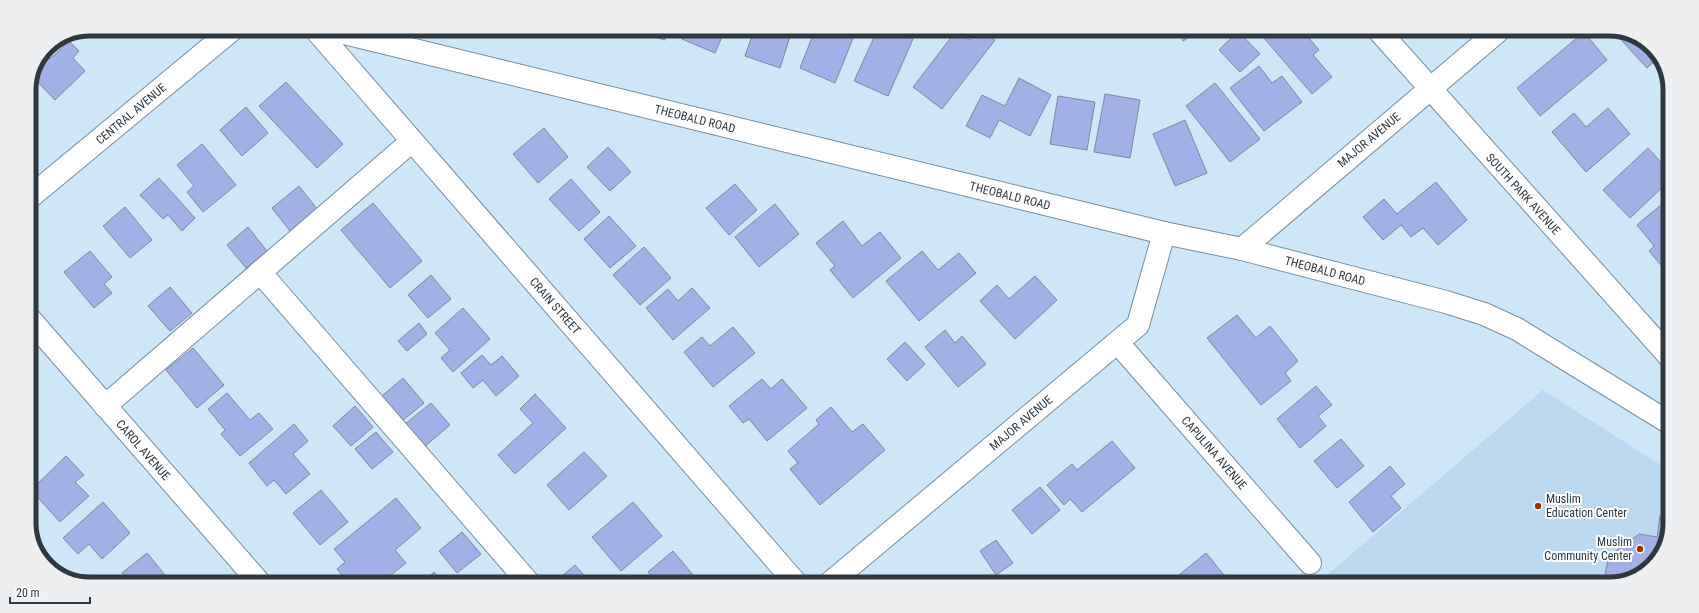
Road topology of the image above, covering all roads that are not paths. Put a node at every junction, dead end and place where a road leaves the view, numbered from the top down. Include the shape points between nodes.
1 (225, 36) edge
2 (320, 36) edge
3 (353, 36) edge
4 (1383, 36) edge
5 (1492, 36) edge
6 (1429, 89) junction
7 (412, 141) junction
8 (36, 192) edge
9 (1164, 233) junction
10 (1242, 249) junction
11 (260, 272) junction
12 (36, 326) edge
13 (1118, 343) junction
14 (1663, 349) edge
15 (105, 406) junction
16 (1663, 419) edge
17 (1310, 563) dead end
18 (255, 577) edge
19 (524, 577) edge
20 (790, 577) edge
21 (837, 577) edge

1 - 8 street, CENTRAL AVENUE
2 - 7 street, CRAIN STREET
3 - 9 street, THEOBALD ROAD
4 - 6 street, SOUTH PARK AVENUE
5 - 6 street, MAJOR AVENUE
6 - 10 street, MAJOR AVENUE
6 - 14 street, SOUTH PARK AVENUE
7 - 11 street
7 - 20 street, CRAIN STREET
9 - 10 street, THEOBALD ROAD
9 - 13 street, MAJOR AVENUE via 1138,325
10 - 16 street, THEOBALD ROAD via 1484,314 1553,350
11 - 15 street
11 - 19 street
12 - 15 street, CAROL AVENUE
13 - 17 street, CAPULINA AVENUE
13 - 21 street, MAJOR AVENUE
15 - 18 street, CAROL AVENUE

